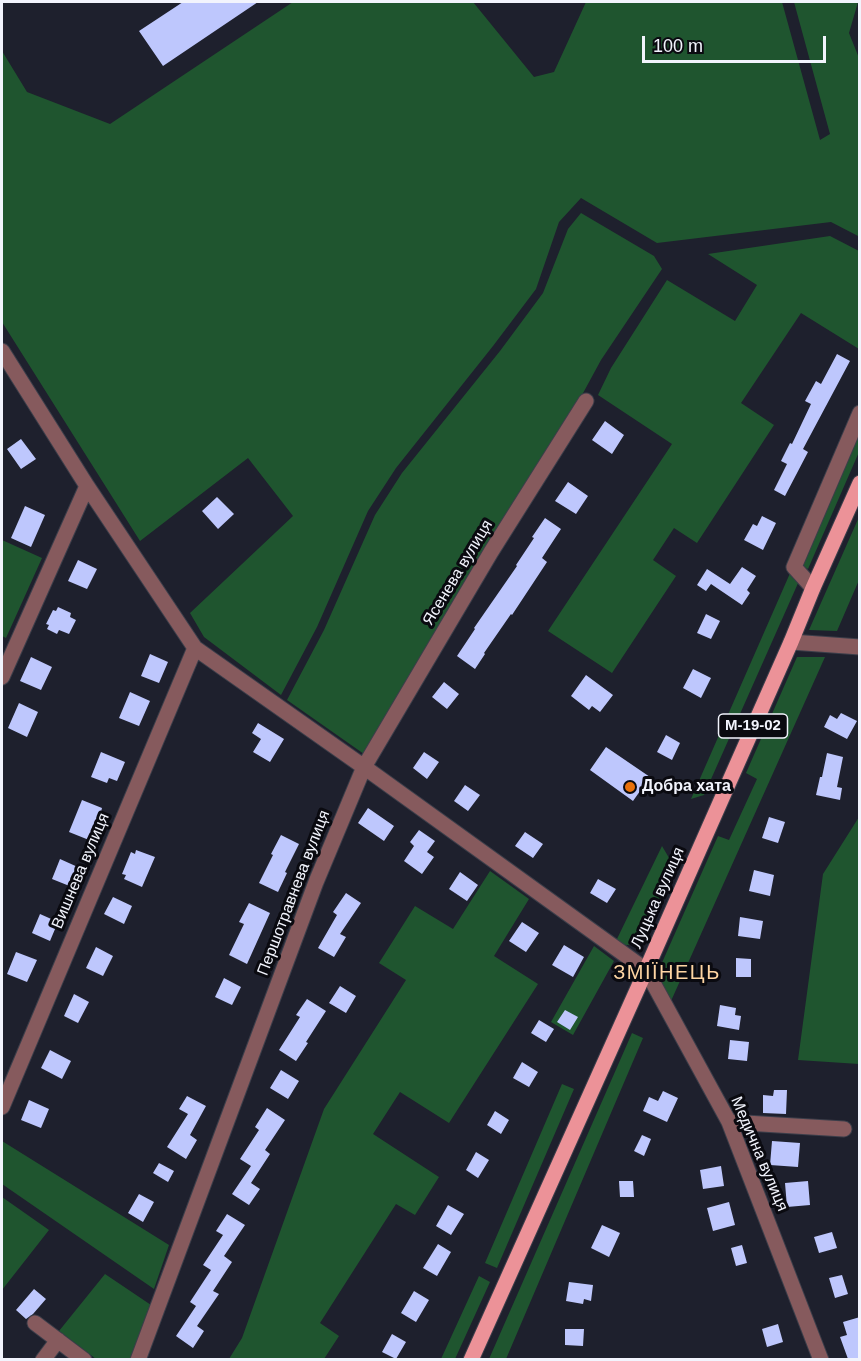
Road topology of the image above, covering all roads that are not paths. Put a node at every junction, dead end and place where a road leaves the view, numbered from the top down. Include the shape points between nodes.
1 (2, 351) edge
2 (586, 400) dead end
3 (860, 413) edge
4 (860, 483) edge
5 (87, 486) junction
6 (813, 588) junction
7 (791, 642) junction
8 (860, 647) edge
9 (195, 648) junction
10 (2, 677) edge
11 (363, 767) junction
12 (646, 970) junction
13 (2, 1107) edge
14 (729, 1122) junction
15 (844, 1130) dead end
16 (35, 1323) dead end
17 (58, 1340) junction
18 (43, 1359) edge
19 (84, 1359) edge
20 (138, 1359) edge
21 (471, 1359) edge
22 (821, 1359) edge

1 - 5 street
2 - 11 street, Ясенева вулиця
3 - 6 street via 794,567
4 - 6 main road, Луцька вулиця / М-19-02
5 - 9 street
5 - 10 street
6 - 7 main road, Луцька вулиця / М-19-02
7 - 8 street
7 - 12 main road, Луцька вулиця / М-19-02
9 - 11 street
9 - 13 street, Вишнева вулиця
11 - 12 street
11 - 20 street, Першотравнева вулиця via 316,882
12 - 14 street, Медична вулиця
12 - 21 main road, Луцька вулиця / М-19-02
14 - 15 street
14 - 22 street, Медична вулиця
16 - 17 street
17 - 18 street
17 - 19 street

